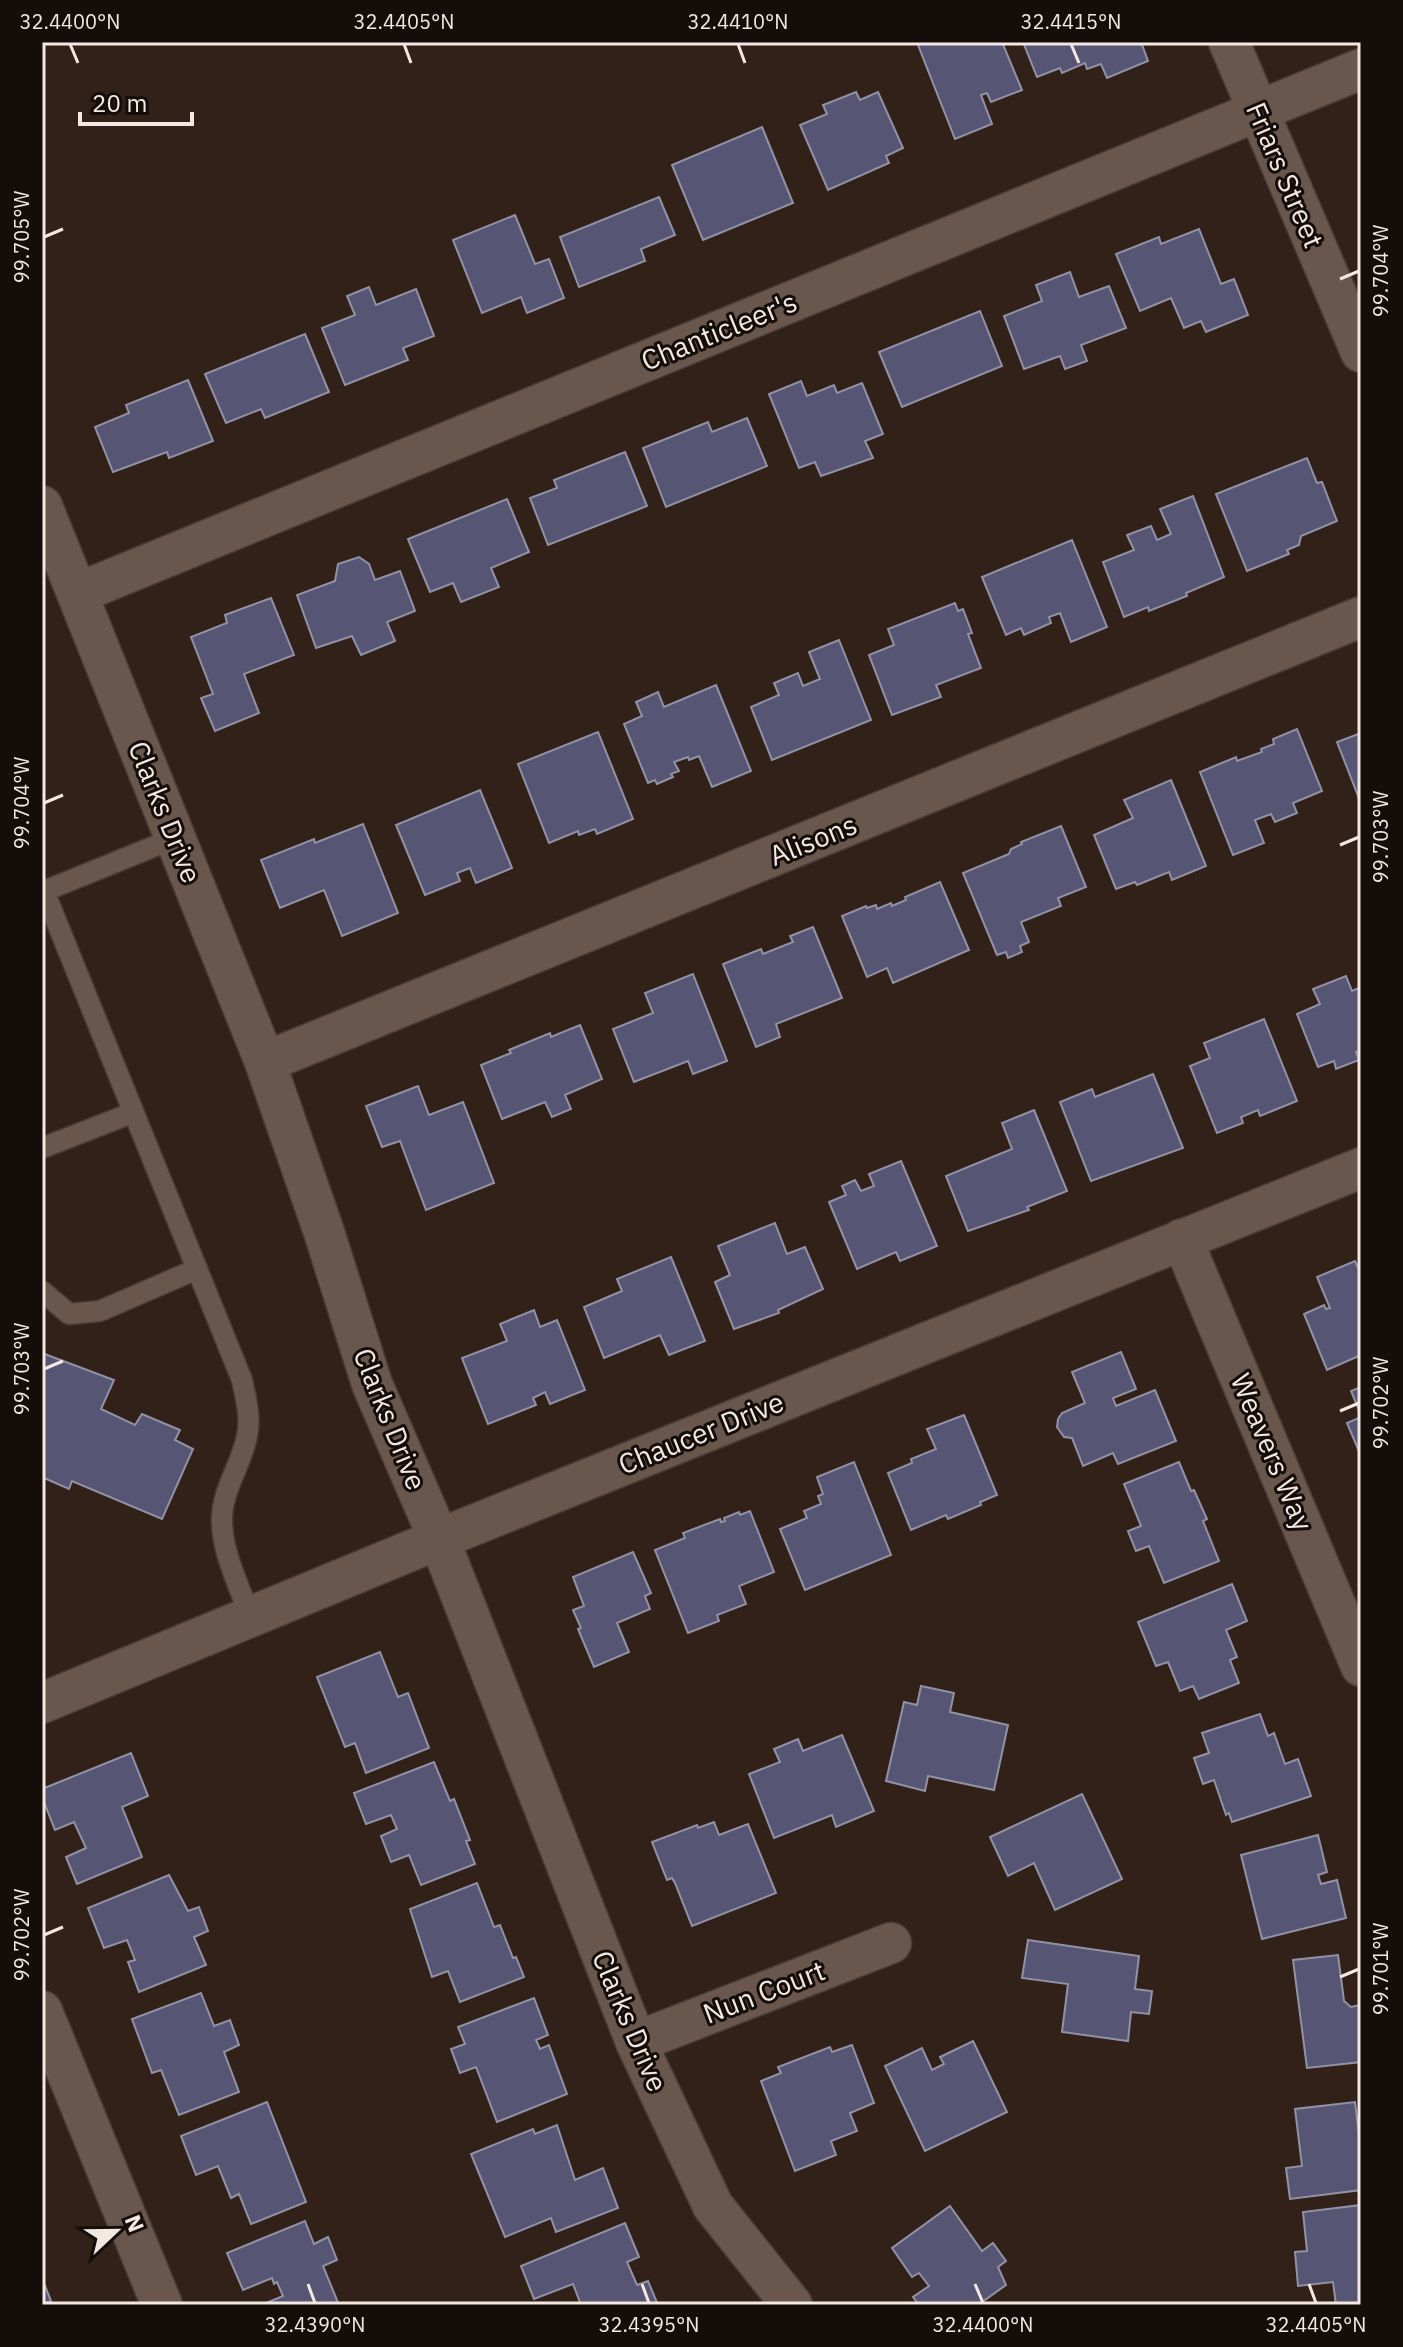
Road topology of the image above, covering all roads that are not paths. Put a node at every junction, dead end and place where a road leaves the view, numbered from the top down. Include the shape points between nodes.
1 (1229, 42) edge
2 (1361, 69) edge
3 (1257, 111) junction
4 (1361, 352) edge
5 (42, 506) edge
6 (78, 593) junction
7 (1361, 617) edge
8 (175, 838) junction
9 (43, 891) edge
10 (265, 1062) junction
11 (132, 1113) junction
12 (42, 1148) edge
13 (1361, 1168) edge
14 (1182, 1239) junction
15 (197, 1269) junction
16 (42, 1291) edge
17 (439, 1539) junction
18 (250, 1617) junction
19 (1361, 1666) edge
20 (42, 1703) edge
21 (891, 1943) dead end
22 (42, 2011) edge
23 (636, 2042) junction
24 (162, 2305) edge
25 (792, 2305) edge

1 - 3 street, Friars Street
2 - 3 street, Chanticleer's
3 - 4 street, Friars Street
3 - 6 street, Chanticleer's
5 - 6 street, Clarks Drive
6 - 8 street, Clarks Drive
7 - 10 street, Alisons
8 - 9 lane
8 - 10 street, Clarks Drive
9 - 11 lane
10 - 17 street, Clarks Drive via 372,1384
11 - 12 lane
11 - 15 lane
13 - 14 street, Chaucer Drive
14 - 17 street, Chaucer Drive
14 - 19 street, Weavers Way
15 - 16 lane via 100,1311 69,1314
15 - 18 lane via 242,1380 249,1412 247,1437 221,1519
17 - 18 street, Chaucer Drive
17 - 23 street, Clarks Drive
18 - 20 street, Chaucer Drive
21 - 23 street, Nun Court
22 - 24 street
23 - 25 street, Clarks Drive via 713,2206

